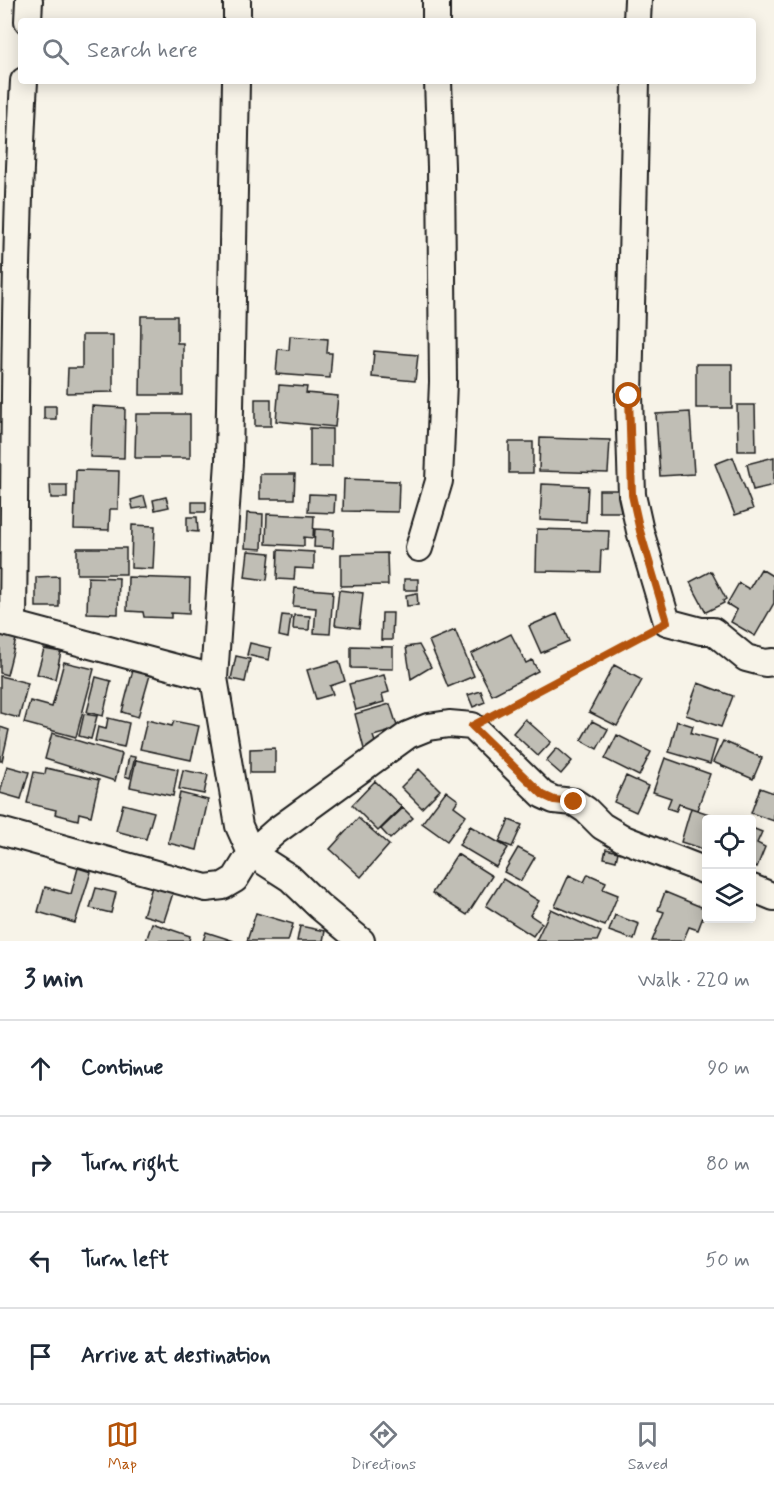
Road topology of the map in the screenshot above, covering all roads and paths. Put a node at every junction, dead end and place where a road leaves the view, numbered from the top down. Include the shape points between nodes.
1 (29, 0) edge
2 (237, 0) edge
3 (436, 0) edge
4 (638, 0) edge
5 (28, 18) edge
6 (237, 18) edge
7 (436, 18) edge
8 (638, 18) edge
9 (23, 84) edge
10 (236, 84) edge
11 (438, 84) edge
12 (636, 84) edge
13 (10, 137) edge
14 (8, 326) edge
15 (419, 548) dead end
16 (7, 622) edge
17 (667, 622) junction
18 (774, 662) edge
19 (214, 678) junction
20 (472, 726) junction
21 (0, 831) edge
22 (251, 853) junction
23 (702, 869) edge
24 (756, 890) edge
25 (774, 897) edge
26 (361, 941) edge

1 - 5 street
2 - 6 street
3 - 7 street
4 - 8 street
9 - 13 street
10 - 19 street via 230,462
11 - 15 street via 443,382 439,481
12 - 17 street via 629,396 632,495
13 - 14 street
14 - 16 street
16 - 19 street
17 - 18 street via 713,631 746,658
17 - 20 path
19 - 22 street via 239,826
20 - 22 street via 449,724 408,735
20 - 23 street via 543,795 574,802 624,839
21 - 22 street via 206,888 223,886 235,879
22 - 26 street via 290,878
24 - 25 street

